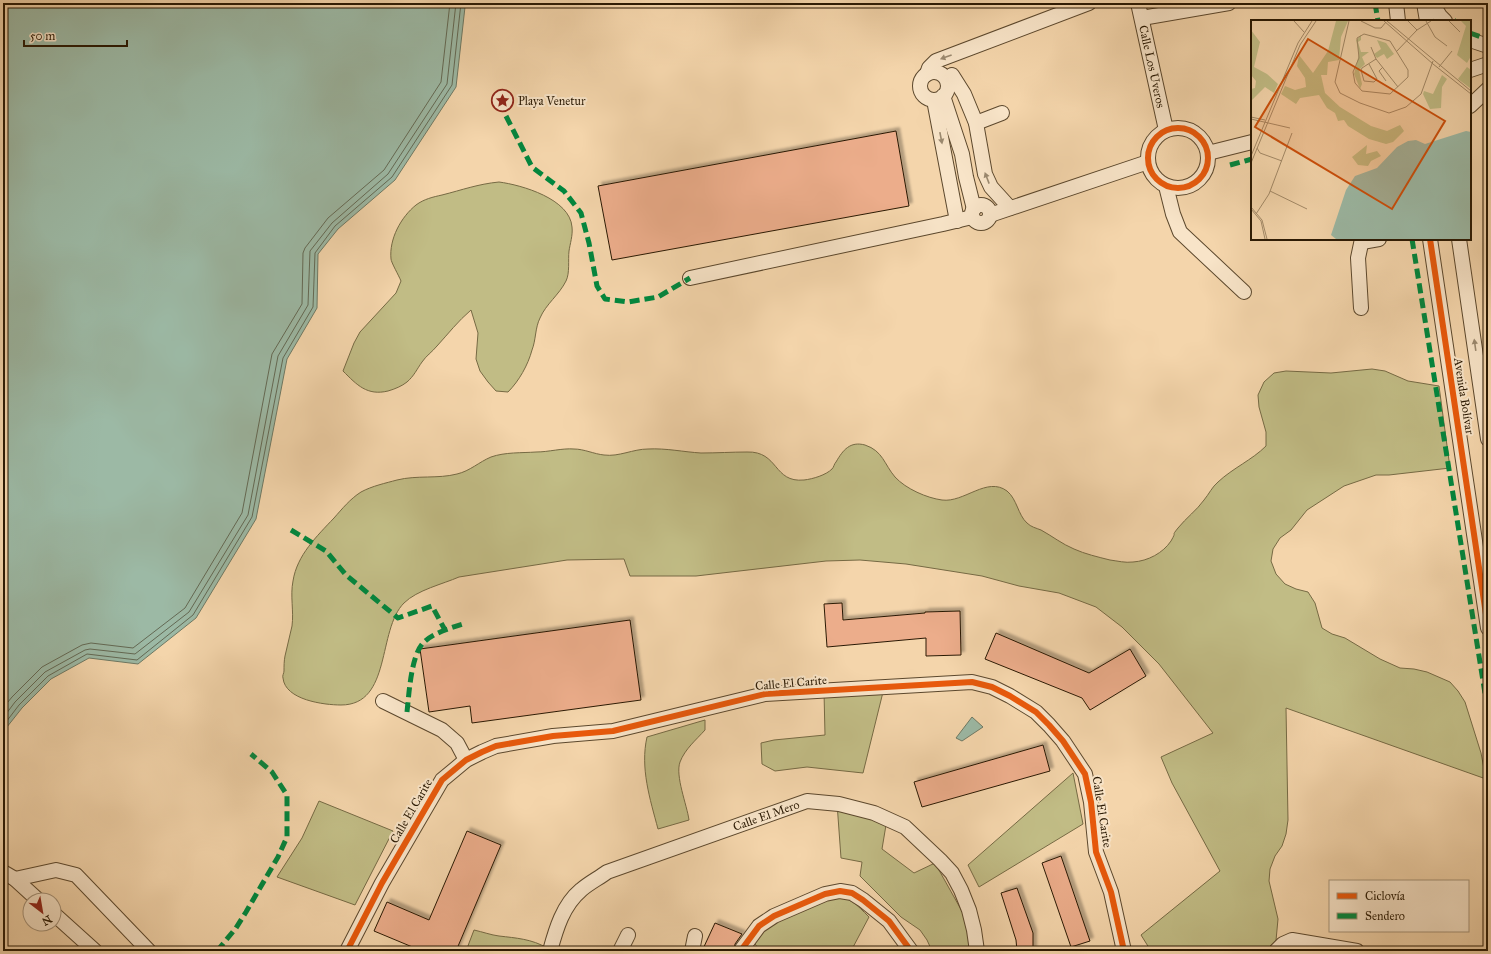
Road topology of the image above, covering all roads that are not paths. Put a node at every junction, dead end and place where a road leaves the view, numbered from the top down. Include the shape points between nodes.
1 (1089, 3) edge
2 (1138, 3) edge
3 (1228, 3) edge
4 (1396, 3) edge
5 (1424, 3) edge
6 (1432, 3) edge
7 (1142, 18) junction
8 (1398, 20) edge
9 (1427, 20) edge
10 (1444, 20) edge
11 (1471, 40) edge
12 (1488, 46) edge
13 (972, 48) junction
14 (1488, 64) edge
15 (1471, 70) edge
16 (927, 74) junction
17 (1488, 88) edge
18 (944, 89) junction
19 (1471, 94) edge
20 (1471, 105) edge
21 (1002, 113) dead end
22 (976, 123) junction
23 (1166, 130) junction
24 (1251, 142) edge
25 (1208, 153) junction
26 (1148, 162) junction
27 (1166, 186) junction
28 (1010, 208) junction
29 (973, 213) junction
30 (957, 221) junction
31 (1362, 240) edge
32 (1430, 240) edge
33 (1459, 240) edge
34 (690, 278) dead end
35 (1244, 292) dead end
36 (1361, 308) dead end
37 (1488, 439) edge
38 (1488, 628) edge
39 (383, 701) dead end
40 (466, 760) junction
41 (9, 876) edge
42 (28, 892) edge
43 (62, 921) edge
44 (628, 935) dead end
45 (696, 936) dead end
46 (95, 951) edge
47 (149, 951) edge
48 (347, 951) edge
49 (550, 951) edge
50 (620, 951) edge
51 (692, 951) edge
52 (742, 951) edge
53 (911, 951) edge
54 (977, 951) edge
55 (1124, 951) edge
56 (1276, 951) edge
57 (1357, 951) edge

1 - 13 street
2 - 7 street, Calle Los Uveros
3 - 7 street
4 - 8 street
5 - 9 street
6 - 10 street
7 - 23 street, Calle Los Uveros
11 - 12 street
13 -> 16 street via 936,61
13 - 18 street
14 - 15 street
16 - 18 street via 933,72 943,75 947,80
16 - 18 street via 920,88 925,96
17 - 19 street
17 - 20 street
18 - 22 street via 964,94
18 - 29 street via 962,154
18 -> 30 street
21 - 22 street
28 -> 22 street via 991,187 985,174
23 - 25 street via 1181,127 1196,133 1202,139
23 - 26 street via 1159,134 1150,146
24 - 25 street
25 - 27 street via 1206,169 1196,182 1182,188
26 - 27 street via 1153,176
26 - 28 street
27 - 35 street via 1180,232
28 - 29 street via 990,215 982,224 978,223
29 - 30 street
30 - 34 street
31 - 36 street via 1358,258
32 - 38 street, Avenida Bolívar
37 -> 33 street, Avenida Bolívar
39 - 40 street via 442,730 457,743
40 - 48 street, Calle El Carite via 442,780 382,883
40 - 55 street, Calle El Carite via 496,746 553,736 613,731 765,694 972,682 992,687 1036,712 1063,741 1085,774 1091,802 1096,852 1111,892
41 - 42 street
41 - 47 street via 56,870 76,875
43 - 46 street
44 - 50 street
45 - 51 street
49 - 54 street, Calle El Mero via 557,928 568,906 581,890 607,872 807,801 839,804 874,813 905,827 952,873 969,910
52 - 53 street via 759,926 774,916 825,894 840,891 852,893 889,921
56 - 57 street via 1292,940

